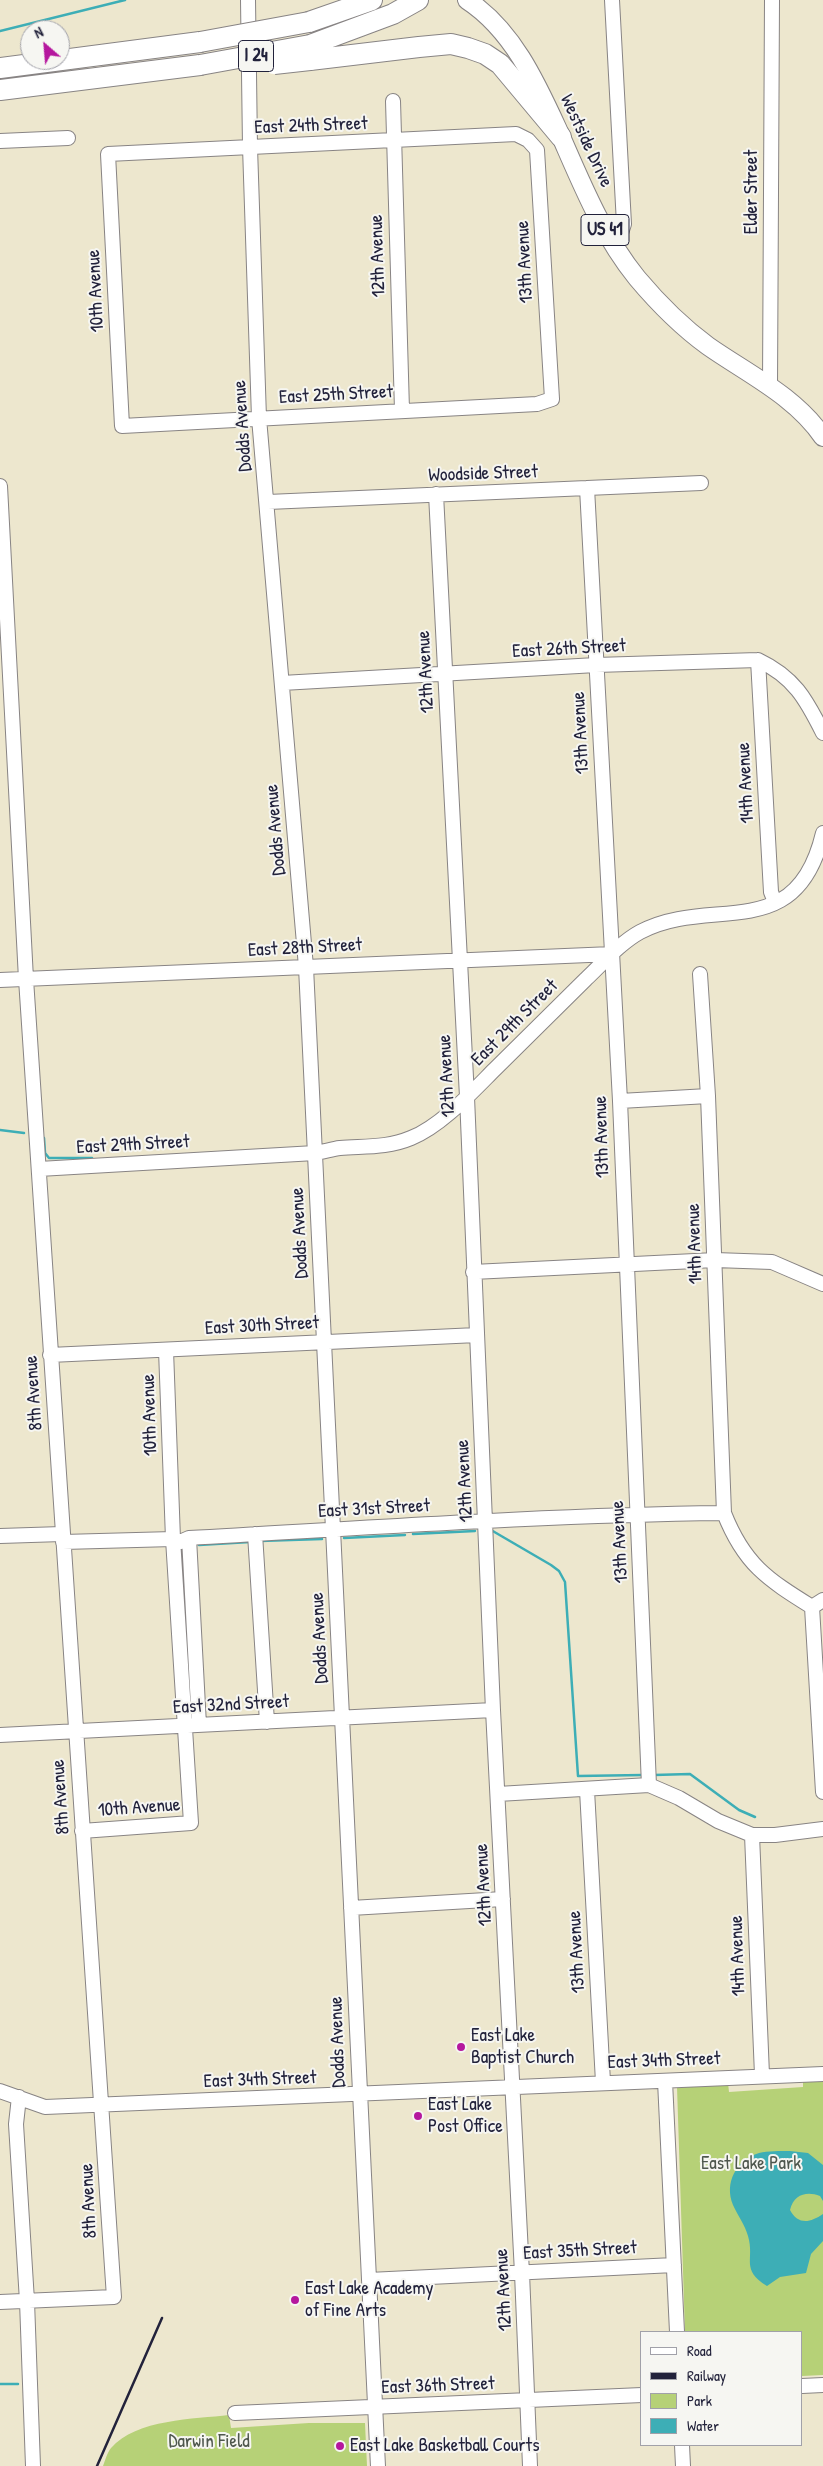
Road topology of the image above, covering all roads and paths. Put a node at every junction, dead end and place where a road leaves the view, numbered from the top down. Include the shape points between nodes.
1 (248, 0) edge
2 (372, 0) edge
3 (418, 0) edge
4 (467, 0) edge
5 (612, 0) edge
6 (772, 0) edge
7 (310, 53) junction
8 (70, 59) edge
9 (20, 65) edge
10 (0, 68) edge
11 (0, 90) edge
12 (393, 101) dead end
13 (516, 134) joint
14 (561, 137) junction
15 (68, 138) dead end
16 (0, 140) edge
17 (393, 141) junction
18 (250, 147) junction
19 (108, 154) joint
20 (616, 248) junction
21 (770, 385) junction
22 (552, 398) joint
23 (402, 410) junction
24 (259, 418) junction
25 (122, 426) joint
26 (823, 437) edge
27 (701, 483) dead end
28 (0, 486) edge
29 (587, 488) junction
30 (436, 494) junction
31 (268, 502) junction
32 (758, 660) junction
33 (596, 665) junction
34 (445, 674) junction
35 (282, 683) junction
36 (823, 733) edge
37 (823, 833) edge
38 (821, 853) edge
39 (775, 902) junction
40 (612, 954) junction
41 (459, 960) junction
42 (306, 968) junction
43 (700, 974) dead end
44 (26, 979) junction
45 (0, 980) edge
46 (708, 1096) junction
47 (467, 1097) junction
48 (620, 1101) junction
49 (314, 1153) junction
50 (39, 1169) junction
51 (715, 1260) junction
52 (626, 1265) junction
53 (473, 1272) junction
54 (823, 1284) edge
55 (477, 1335) junction
56 (325, 1342) junction
57 (166, 1350) junction
58 (50, 1355) junction
59 (724, 1513) junction
60 (637, 1514) junction
61 (486, 1522) junction
62 (333, 1529) junction
63 (255, 1534) junction
64 (0, 1536) edge
65 (62, 1538) junction
66 (189, 1538) junction
67 (173, 1539) junction
68 (818, 1603) edge
69 (493, 1710) junction
70 (343, 1719) junction
71 (267, 1722) junction
72 (192, 1726) junction
73 (76, 1732) junction
74 (0, 1735) edge
75 (649, 1785) junction
76 (587, 1790) junction
77 (823, 1792) edge
78 (498, 1794) junction
79 (823, 1829) edge
80 (82, 1831) junction
81 (752, 1835) junction
82 (503, 1899) junction
83 (351, 1908) junction
84 (823, 2074) edge
85 (762, 2075) junction
86 (665, 2081) junction
87 (602, 2082) junction
88 (511, 2086) junction
89 (0, 2091) edge
90 (359, 2095) junction
91 (19, 2097) junction
92 (102, 2105) junction
93 (674, 2265) junction
94 (522, 2273) junction
95 (369, 2280) junction
96 (27, 2301) junction
97 (0, 2302) edge
98 (677, 2331) edge
99 (823, 2385) edge
100 (803, 2386) edge
101 (640, 2395) edge
102 (527, 2401) junction
103 (375, 2407) junction
104 (235, 2413) dead end
105 (682, 2446) edge
106 (33, 2466) edge
107 (378, 2466) edge
108 (530, 2466) edge
109 (683, 2466) edge

1 - 18 street, Dodds Avenue
2 - 8 highway, I 24, bridge via 309,22 200,42
3 - 7 highway, I 24
4 - 14 main road, Westside Drive / US 41 via 511,42 542,94
5 - 20 street via 624,224
6 - 21 street, Elder Street
7 - 11 highway, I 24, bridge
7 - 14 highway via 451,44 468,48 500,64
9 - 10 highway, I 24
12 - 17 street, 12th Avenue
13 - 17 street, East 24th Street
13 - 22 street, 13th Avenue via 538,150
14 - 20 main road, Westside Drive / US 41
15 - 16 street
17 - 18 street, East 24th Street
17 - 23 street, 12th Avenue
18 - 19 street, East 24th Street
18 - 24 street, Dodds Avenue
19 - 25 street, 10th Avenue
20 - 21 main road, Westside Drive / US 41 via 647,289 690,332
21 - 26 main road, Westside Drive / US 41
22 - 23 street, East 25th Street via 537,404
23 - 24 street, East 25th Street
24 - 25 street, East 25th Street
24 - 31 street, Dodds Avenue
27 - 29 street, Woodside Street
28 - 44 street, 8th Avenue
29 - 30 street, Woodside Street
29 - 33 street, 13th Avenue
30 - 31 street, Woodside Street
30 - 34 street, 12th Avenue
31 - 35 street, Dodds Avenue
32 - 33 street, East 26th Street
32 - 36 street via 775,668 806,698
32 - 39 street, 14th Avenue via 771,892
33 - 34 street, East 26th Street
33 - 40 street, 13th Avenue
34 - 35 street, East 26th Street
34 - 41 street, 12th Avenue
35 - 42 street, Dodds Avenue
37 - 38 street, East 29th Street
38 - 39 street, East 29th Street via 798,885
39 - 40 street, East 29th Street via 755,911 671,921 640,932
40 - 41 street, East 28th Street
40 - 47 street, East 29th Street
40 - 48 street, 13th Avenue
41 - 42 street, East 28th Street
41 - 47 street, 12th Avenue
42 - 44 street, East 28th Street
42 - 49 street, Dodds Avenue
43 - 46 street, 14th Avenue
44 - 45 street, East 28th Street
44 - 50 street, 8th Avenue
46 - 48 street
46 - 51 street, 14th Avenue
47 - 49 street, East 29th Street via 412,1138 392,1145
47 - 53 street, 12th Avenue
48 - 52 street, 13th Avenue
49 - 50 street, East 29th Street
49 - 56 street, Dodds Avenue
50 - 58 street, 8th Avenue
51 - 52 street
51 - 54 street via 772,1262
51 - 59 street, 14th Avenue
52 - 53 street
52 - 60 street, 13th Avenue
53 - 55 street, 12th Avenue
55 - 56 street, East 30th Street
55 - 61 street, 12th Avenue
56 - 57 street, East 30th Street
56 - 62 street, Dodds Avenue
57 - 58 street, East 30th Street
57 - 67 street, 10th Avenue
58 - 65 street, 8th Avenue
59 - 60 street, East 31st Street
59 - 68 street via 735,1539 752,1563 776,1584
60 - 61 street, East 31st Street
60 - 75 street, 13th Avenue
61 - 62 street, East 31st Street
61 - 69 street, 12th Avenue
62 - 63 street, East 31st Street
62 - 70 street, Dodds Avenue
63 - 66 street, East 31st Street
63 - 71 street
64 - 65 street, East 31st Street
65 - 67 street, East 31st Street
65 - 73 street, 8th Avenue
66 - 67 street, East 31st Street via 180,1542
66 - 72 street, 10th Avenue
67 - 72 street, 10th Avenue
68 - 77 street
69 - 70 street, East 32nd Street
69 - 78 street, 12th Avenue
70 - 71 street, East 32nd Street
70 - 83 street, Dodds Avenue
71 - 72 street, East 32nd Street
72 - 73 street, East 32nd Street
72 - 80 street, 10th Avenue via 191,1823
73 - 74 street, East 32nd Street
73 - 80 street, 8th Avenue
75 - 76 street
75 - 81 street
76 - 78 street
76 - 87 street, 13th Avenue
78 - 82 street, 12th Avenue
79 - 81 street
80 - 92 street, 8th Avenue
81 - 85 street, 14th Avenue
82 - 83 street
82 - 88 street, 12th Avenue
83 - 90 street, Dodds Avenue
84 - 85 street, East 34th Street
85 - 86 street, East 34th Street
86 - 87 street, East 34th Street
86 - 93 street
87 - 88 street, East 34th Street
88 - 90 street, East 34th Street
88 - 94 street, 12th Avenue
89 - 91 street, East 34th Street
90 - 92 street, East 34th Street
90 - 95 street, Dodds Avenue
91 - 92 street, East 34th Street via 45,2107
91 - 96 street via 16,2124
92 - 96 street, 8th Avenue via 114,2297
93 - 94 street, East 35th Street
93 - 98 street
94 - 95 street, East 35th Street
94 - 102 street, 12th Avenue
95 - 103 street, Dodds Avenue
96 - 97 street
96 - 106 street
99 - 100 street
101 - 102 street, East 36th Street
102 - 103 street, East 36th Street
102 - 108 street, 12th Avenue
103 - 104 street, East 36th Street
103 - 107 street, Dodds Avenue
105 - 109 street

